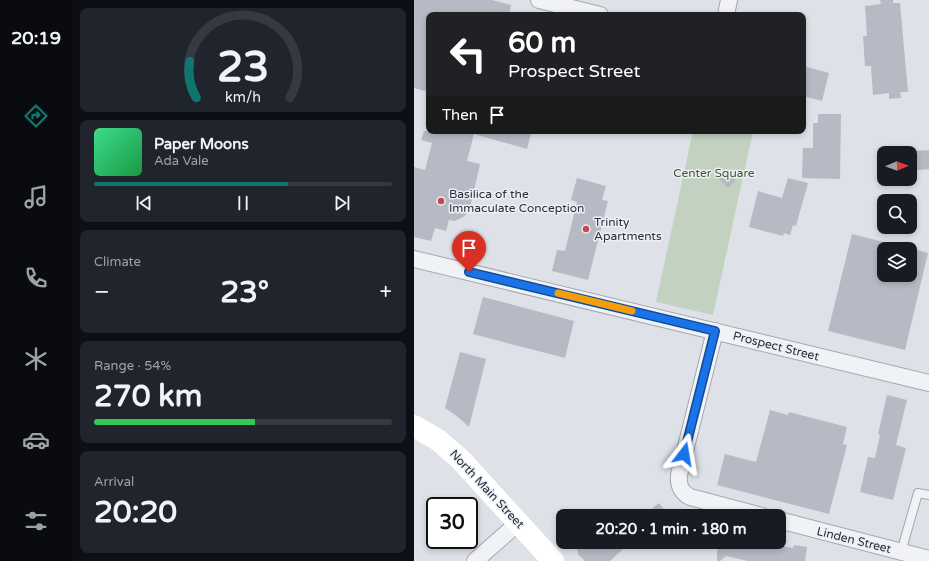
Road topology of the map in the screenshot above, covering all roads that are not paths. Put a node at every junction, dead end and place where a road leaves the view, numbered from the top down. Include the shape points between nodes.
1 (539, 0) edge
2 (729, 0) edge
3 (588, 12) edge
4 (727, 12) edge
5 (414, 259) edge
6 (715, 331) junction
7 (929, 383) edge
8 (414, 426) edge
9 (929, 495) edge
10 (735, 509) edge
11 (786, 522) edge
12 (518, 523) junction
13 (901, 552) junction
14 (929, 559) edge
15 (475, 561) edge
16 (553, 561) edge

1 - 3 street
2 - 4 street
5 - 6 street, Prospect Street
6 - 7 street, Prospect Street
6 - 10 street via 679,475 680,487 683,493 690,497
8 - 12 main road, North Main Street via 431,435 451,451
9 - 13 lane via 918,492
11 - 13 street, Linden Street
12 - 15 street
12 - 16 main road, North Main Street
13 - 14 street, Linden Street

